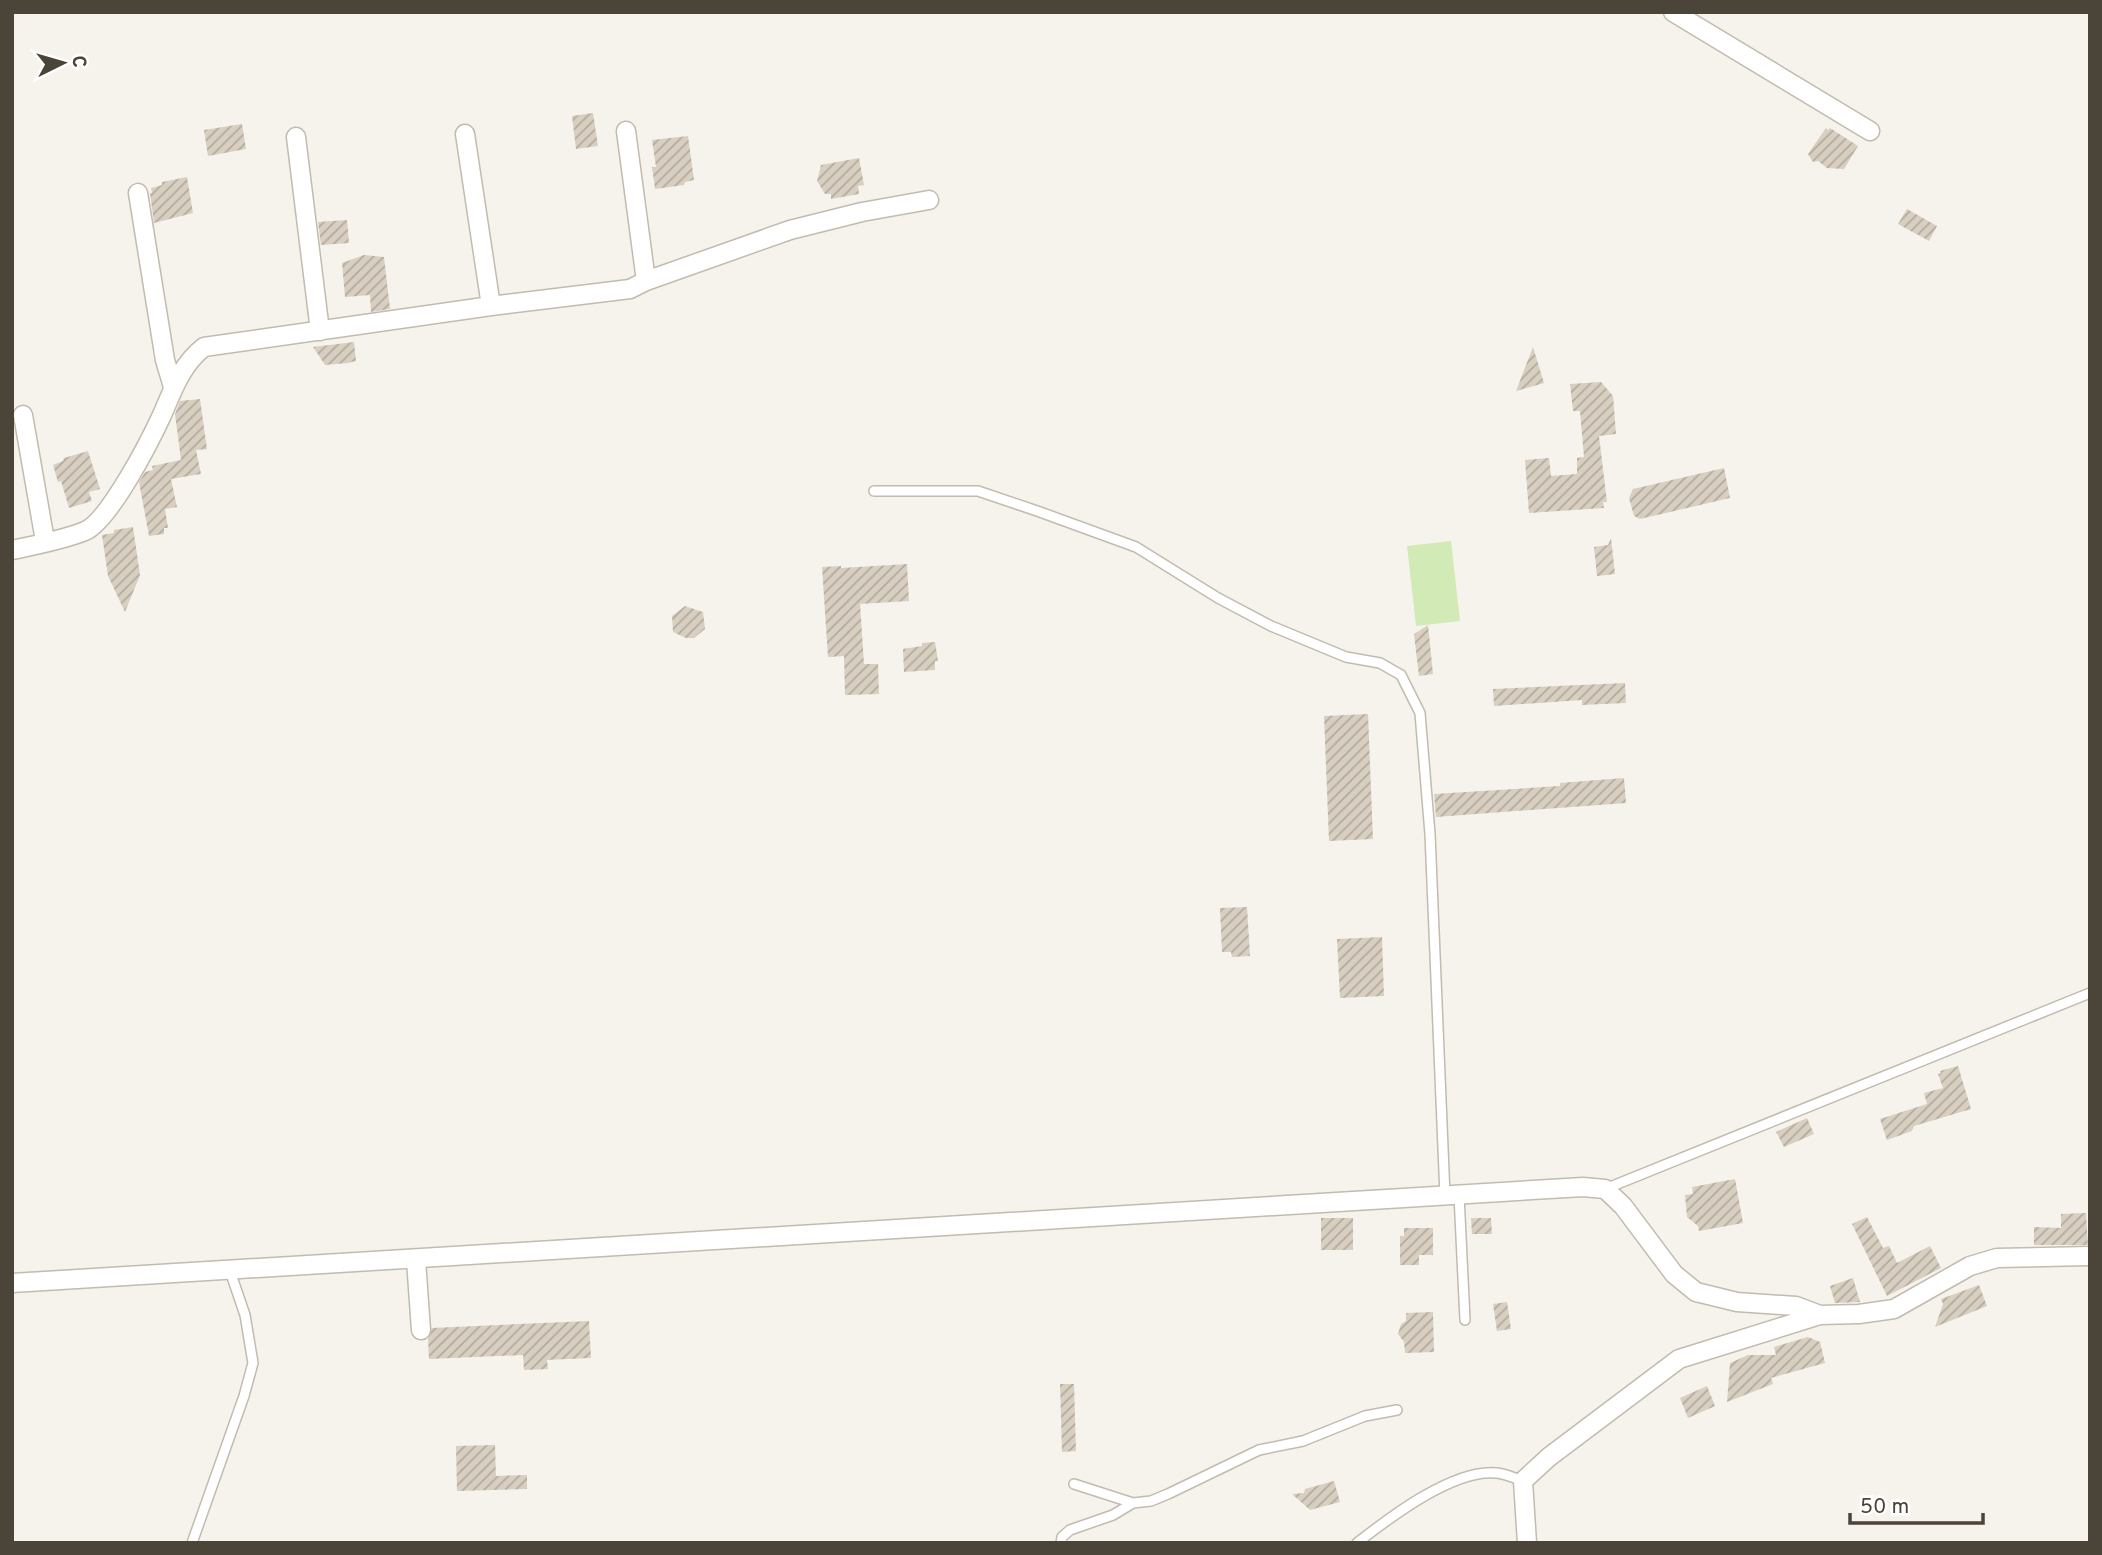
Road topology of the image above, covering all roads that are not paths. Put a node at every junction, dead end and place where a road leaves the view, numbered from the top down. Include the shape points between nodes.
1 (1673, 12) edge
2 (626, 131) dead end
3 (1870, 131) dead end
4 (465, 134) dead end
5 (296, 136) dead end
6 (138, 193) dead end
7 (929, 200) dead end
8 (646, 281) junction
9 (491, 306) junction
10 (320, 331) junction
11 (173, 387) junction
12 (23, 415) dead end
13 (874, 491) dead end
14 (45, 541) junction
15 (12, 550) edge
16 (2090, 993) edge
17 (1605, 1189) junction
18 (1452, 1196) junction
19 (2090, 1256) edge
20 (416, 1260) junction
21 (230, 1271) junction
22 (12, 1283) edge
23 (1820, 1315) junction
24 (1465, 1320) dead end
25 (421, 1330) dead end
26 (1397, 1410) dead end
27 (1523, 1480) junction
28 (1074, 1484) dead end
29 (1133, 1503) junction
30 (192, 1543) edge
31 (1061, 1543) edge
32 (1357, 1543) edge
33 (1527, 1543) edge

1 - 3 street
2 - 8 street
4 - 9 street
5 - 10 street
6 - 11 street
7 - 8 street via 790,230
8 - 9 street via 630,289
9 - 10 street
10 - 11 street via 204,348
11 - 14 street via 108,512 86,531
12 - 14 street
13 - 18 lane via 978,491 1040,512 1136,547 1271,626 1346,657 1380,663 1401,675 1420,713
14 - 15 street
16 - 17 lane
17 - 18 street
17 - 23 street via 1674,1274 1696,1292 1737,1302 1796,1306
18 - 20 street
18 - 24 lane
19 - 23 street via 1997,1258 1970,1266 1894,1309
20 - 21 street
20 - 25 street
21 - 22 street
21 - 30 lane via 245,1315 253,1363
23 - 27 street via 1679,1359
26 - 29 lane via 1366,1416 1303,1441 1259,1450 1168,1494
27 - 32 lane via 1496,1472 1464,1477 1430,1492
27 - 33 street
28 - 29 lane
29 - 31 lane via 1114,1515 1070,1530

